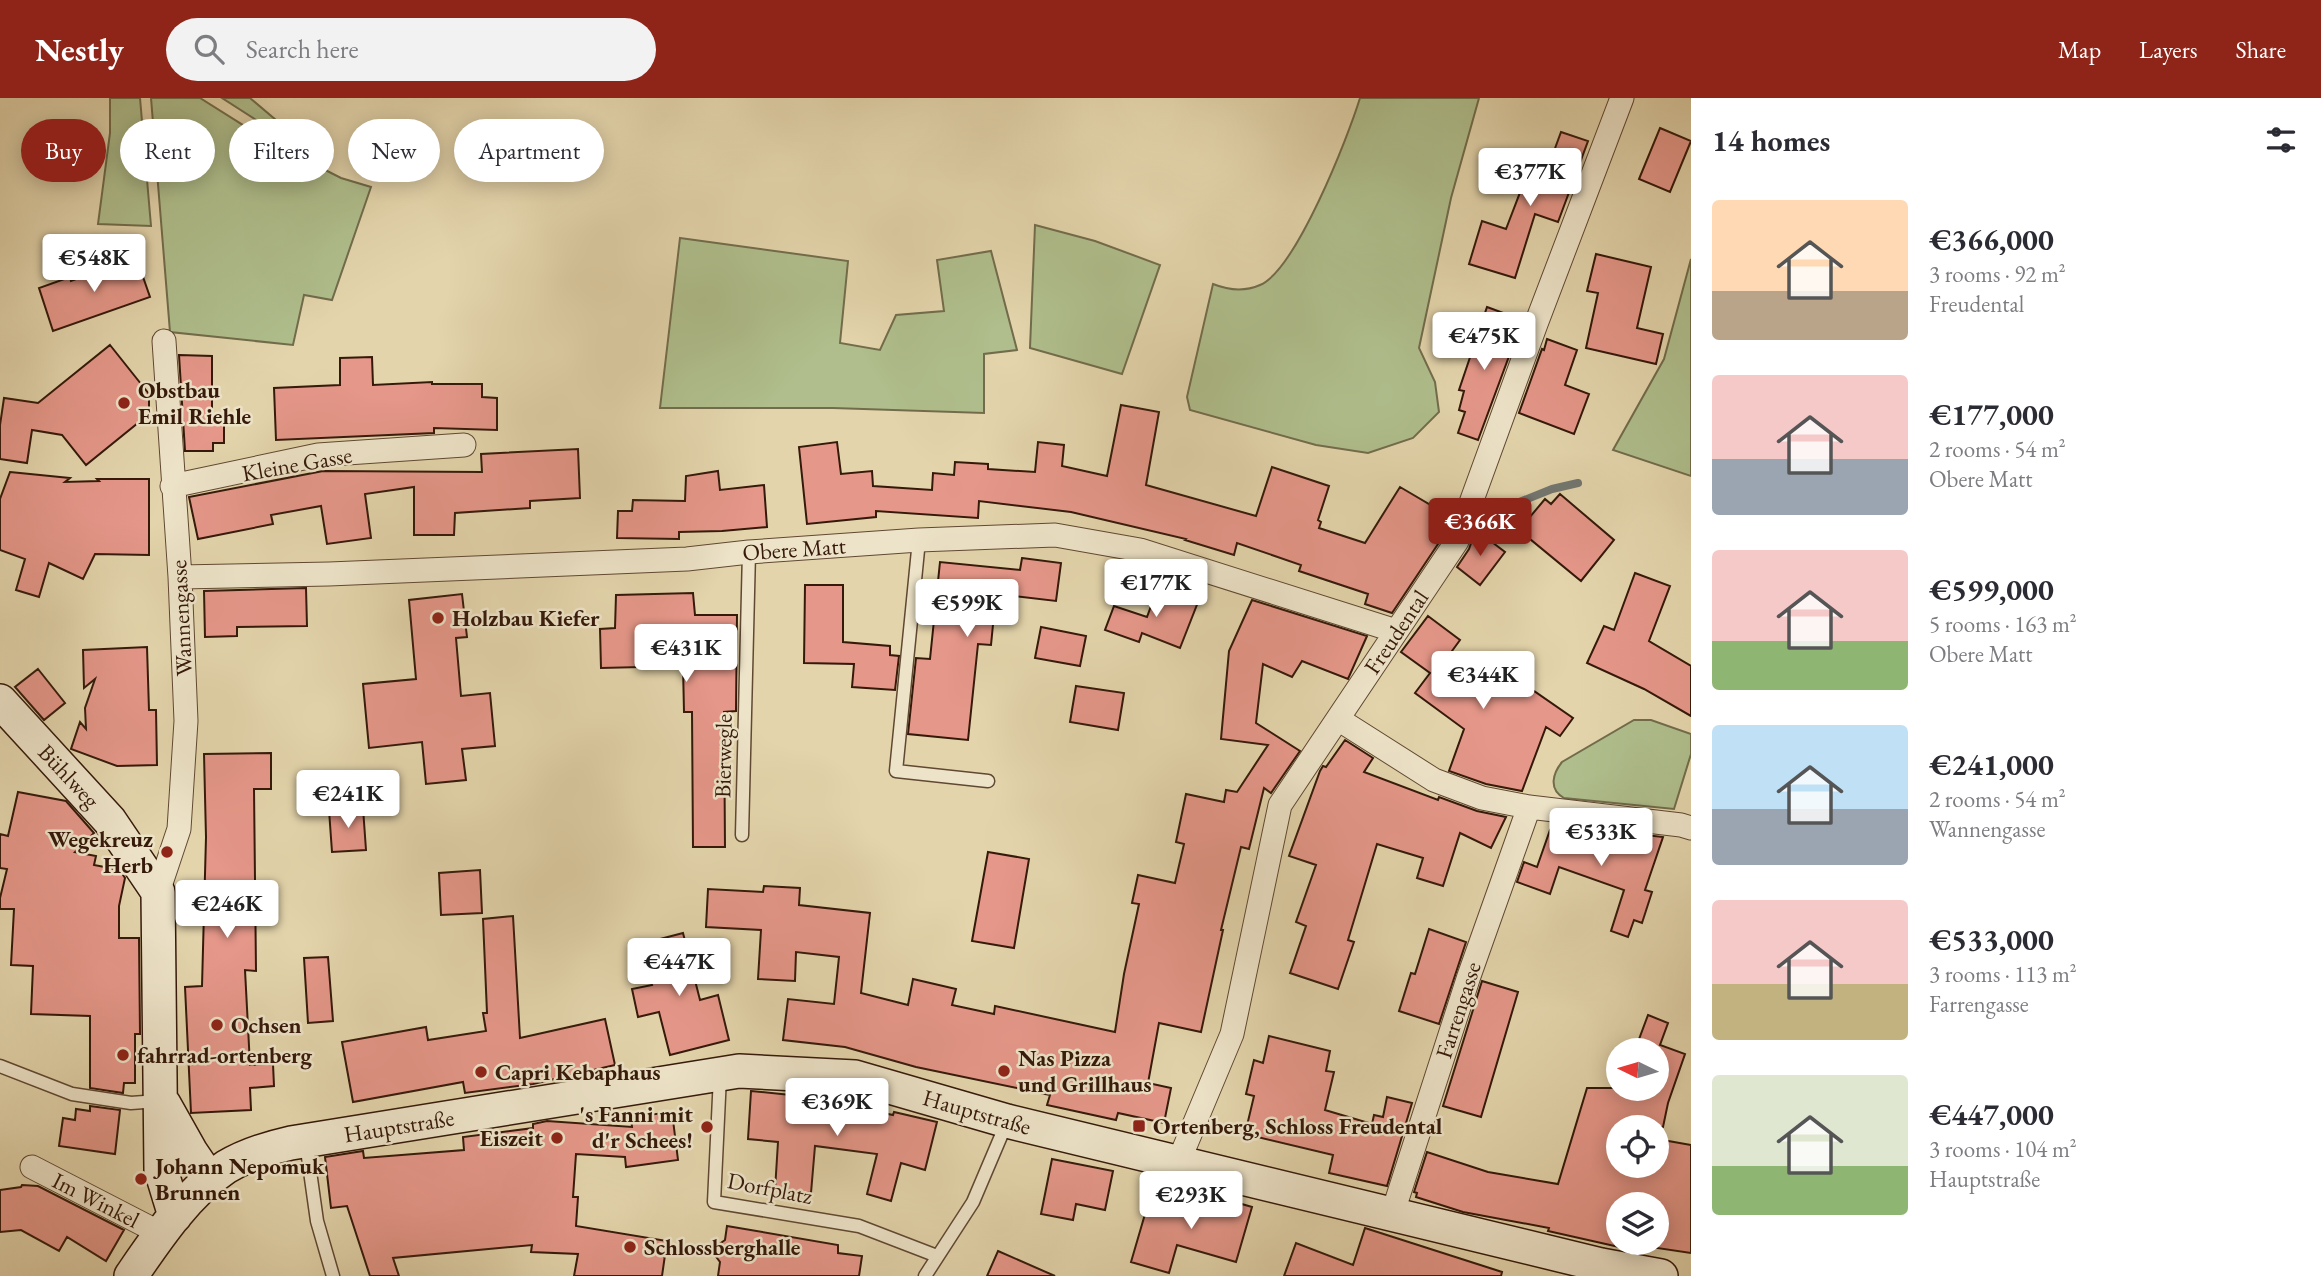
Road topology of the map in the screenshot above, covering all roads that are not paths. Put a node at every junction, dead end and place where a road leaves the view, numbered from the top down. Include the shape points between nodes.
1 (1622, 98) edge
2 (164, 341) dead end
3 (464, 445) dead end
4 (172, 486) junction
5 (919, 540) junction
6 (748, 552) junction
7 (180, 577) junction
8 (1396, 631) junction
9 (0, 701) edge
10 (1338, 719) junction
11 (988, 781) dead end
12 (1529, 807) junction
13 (1686, 826) edge
14 (742, 835) dead end
15 (158, 892) junction
16 (0, 1066) edge
17 (720, 1074) junction
18 (162, 1100) junction
19 (1007, 1121) junction
20 (305, 1140) junction
21 (1178, 1163) junction
22 (32, 1167) dead end
23 (210, 1180) junction
24 (1392, 1215) junction
25 (168, 1224) junction
26 (937, 1256) junction
27 (131, 1276) edge
28 (333, 1276) edge
29 (925, 1276) edge
30 (1661, 1276) edge

1 - 8 street, Freudental via 1457,541
2 - 4 street, Wannengasse
3 - 4 street, Kleine Gasse via 318,455
4 - 7 street, Wannengasse
5 - 6 street, Obere Matt
5 - 8 street, Obere Matt via 1055,535 1140,550
5 - 11 lane via 896,772
6 - 7 street, Obere Matt via 687,559
6 - 14 lane, Bierwegle
7 - 15 street, Wannengasse via 186,721 179,829
8 - 10 street, Freudental
9 - 15 street, Bühlweg via 110,821
10 - 12 street via 1434,780 1482,798
10 - 21 street, Freudental via 1280,805 1231,1034
12 - 13 street
12 - 24 street, Farrengasse
15 - 18 street
16 - 18 lane via 72,1094 131,1103
17 - 19 street, Hauptstraße via 739,1070 855,1077
17 - 20 street, Hauptstraße
17 - 26 lane, Dorfplatz via 714,1202 859,1226
18 - 23 street
18 - 25 street via 161,1170
19 - 21 street, Hauptstraße
19 - 26 lane via 973,1202
20 - 23 street, Hauptstraße via 261,1151
20 - 28 lane via 317,1221
21 - 24 street, Hauptstraße
22 - 25 street, Im Winkel
23 - 25 street, Hauptstraße
24 - 30 street, Hauptstraße
25 - 27 street, Hauptstraße
26 - 29 lane

